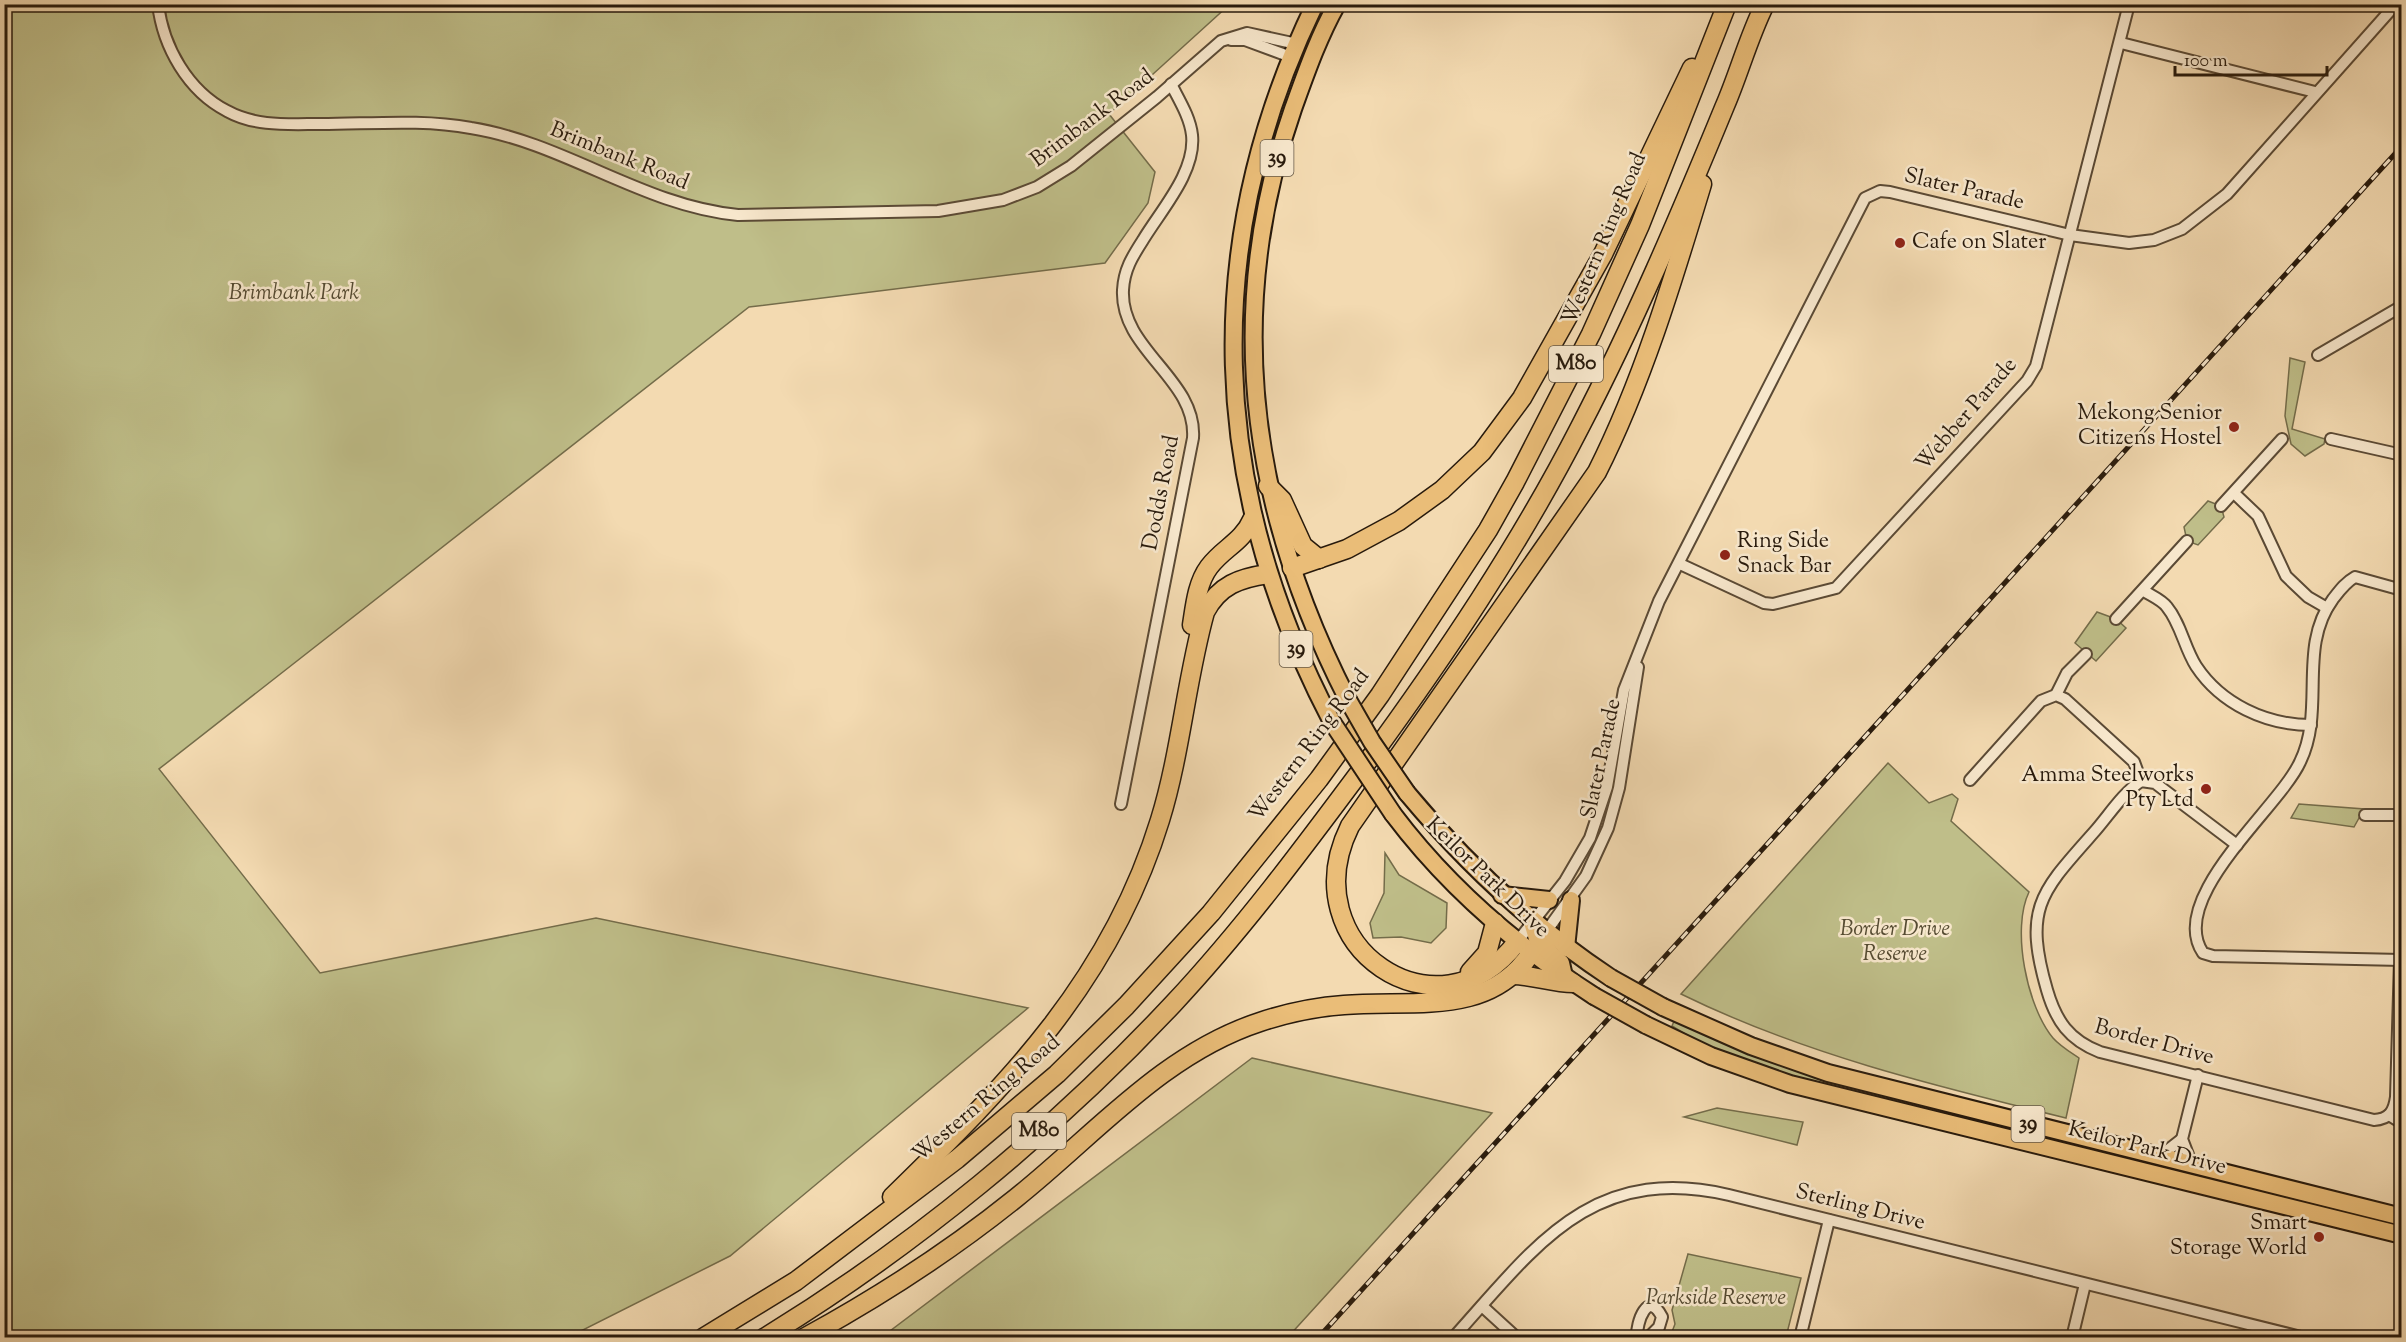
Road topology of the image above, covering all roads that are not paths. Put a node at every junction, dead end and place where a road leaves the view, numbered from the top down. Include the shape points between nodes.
1 (158, 4) edge
2 (1315, 4) edge
3 (1337, 4) edge
4 (1765, 4) edge
5 (2129, 4) edge
6 (2396, 4) edge
7 (1726, 7) edge
8 (2121, 43) junction
9 (1314, 49) junction
10 (1294, 50) junction
11 (1172, 84) junction
12 (2315, 93) junction
13 (1726, 105) junction
14 (2070, 235) junction
15 (2402, 306) edge
16 (2318, 355) dead end
17 (2330, 438) dead end
18 (2282, 439) dead end
19 (2402, 455) edge
20 (1268, 486) junction
21 (2235, 494) junction
22 (2221, 506) dead end
23 (1253, 518) junction
24 (2187, 541) dead end
25 (1319, 559) junction
26 (1680, 564) junction
27 (1292, 567) junction
28 (1268, 574) junction
29 (2402, 590) edge
30 (2144, 591) junction
31 (2327, 608) junction
32 (2116, 619) dead end
33 (2086, 654) dead end
34 (1639, 658) junction
35 (2056, 695) junction
36 (2312, 725) junction
37 (1180, 734) junction
38 (1970, 780) dead end
39 (2141, 781) junction
40 (1121, 804) dead end
41 (2365, 814) dead end
42 (2402, 815) edge
43 (2237, 845) junction
44 (1502, 896) junction
45 (1549, 900) junction
46 (1571, 900) junction
47 (1532, 922) junction
48 (1496, 923) junction
49 (1533, 942) junction
50 (1566, 948) junction
51 (2401, 960) edge
52 (1512, 975) junction
53 (1569, 980) junction
54 (1459, 981) junction
55 (2198, 1076) junction
56 (2390, 1115) junction
57 (2402, 1123) edge
58 (2182, 1139) junction
59 (2159, 1157) junction
60 (2192, 1165) junction
61 (2402, 1217) edge
62 (1828, 1220) junction
63 (2402, 1235) edge
64 (837, 1250) junction
65 (2085, 1284) junction
66 (1482, 1306) junction
67 (703, 1338) edge
68 (764, 1338) edge
69 (804, 1338) edge
70 (1453, 1338) edge
71 (1517, 1338) edge
72 (1637, 1338) edge
73 (1648, 1338) edge
74 (1800, 1338) edge
75 (2072, 1338) edge
76 (2305, 1338) edge

1 - 11 street, Brimbank Road via 166,38 183,71 207,98 237,116 270,124 433,124 489,131 541,147 665,200 738,215 938,211 1003,200 1062,172
2 - 10 main road, Keilor Park Drive / 39
3 - 9 main road, Keilor Park Drive / 39
4 - 13 highway, M80
5 - 8 street, Webber Parade
6 - 12 street, Slater Parade
7 - 25 highway via 1679,91 1603,254 1504,425 1469,466 1417,510 1362,542
7 - 64 highway, Western Ring Road / M80 via 1640,225 1565,386 1488,530 1380,695 1319,779 1211,913 1126,1006 1009,1117
8 - 12 street
8 - 14 street, Webber Parade
9 - 10 main road
9 - 20 main road, Keilor Park Drive / 39 via 1280,149 1258,259 1254,378
10 - 11 street, Brimbank Road via 1247,33 1221,41
10 - 23 main road, Keilor Park Drive / 39 via 1258,149 1244,215 1235,296 1234,388
11 - 40 street, Dodds Road via 1190,125 1189,160 1129,262 1123,303 1135,335 1181,395 1191,416 1193,438
12 - 14 street, Slater Parade via 2227,194 2182,229 2154,240 2129,243
13 - 54 highway via 1683,247 1622,418 1597,472 1350,826 1341,846 1335,879 1337,900 1344,923 1362,951 1380,968 1411,981
13 - 68 highway, M80 via 1646,290 1549,487 1440,661 1278,883 1174,1003 1030,1140 933,1221
14 - 26 street, Webber Parade via 2036,366 2027,381 1836,588 1764,603
14 - 26 street, Slater Parade via 1890,192 1880,191 1865,198
15 - 16 street
17 - 19 street
18 - 21 street
20 - 25 highway via 1282,500 1303,546
20 - 27 main road, Keilor Park Drive / 39
21 - 22 street
21 - 31 street via 2258,516 2286,576 2308,597
23 - 28 main road, Keilor Park Drive / 39
23 - 37 highway via 1245,534 1211,565 1201,583 1189,642
24 - 30 street
25 - 27 highway
26 - 34 street, Slater Parade via 1659,601
27 - 28 main road
27 - 44 main road, Keilor Park Drive / 39, bridge via 1317,635 1348,700 1407,793
28 - 37 highway via 1233,582 1211,601 1202,624
28 - 48 main road, Keilor Park Drive / 39, bridge via 1300,660 1332,722 1392,814 1440,870
29 - 31 street via 2355,577 2348,580
30 - 32 street
30 - 36 street via 2167,605 2196,665 2229,700 2261,717
31 - 36 street via 2319,622 2312,662
33 - 35 street via 2067,673
34 - 45 street, Slater Parade via 1624,690 1607,787 1595,827 1577,863
34 - 46 street, Slater Parade via 1613,814 1592,865
35 - 38 street via 2041,701
35 - 39 street via 2134,762
36 - 43 street via 2295,771
37 - 64 highway via 1167,795 1146,862 1121,919 1089,975 1044,1039
39 - 43 street via 2155,783
39 - 55 street, Border Drive via 2059,872 2046,892 2035,932 2037,956 2052,1010 2070,1037 2100,1052
41 - 42 street
43 - 51 street via 2221,865 2201,905 2195,934 2203,953
44 - 45 main road
44 - 47 main road, Keilor Park Drive / 39
45 - 47 street, Slater Parade
46 - 49 street, Slater Parade
46 - 50 main road
47 - 49 main road, Keilor Park Drive / 39
47 - 49 street, Slater Parade
48 - 49 main road, Keilor Park Drive / 39
48 - 54 highway via 1487,952
49 - 50 main road, Keilor Park Drive / 39
49 - 52 highway
49 - 53 main road, Keilor Park Drive / 39
49 - 54 highway
50 - 59 main road, Keilor Park Drive / 39, bridge via 1663,1007 1751,1046 1828,1073
51 - 56 street via 2399,1060 2395,1106
52 - 53 highway via 1553,983
52 - 69 highway via 1492,991 1455,1001 1317,1008 1261,1022 1212,1041 1156,1078 1016,1198 944,1253 904,1281
53 - 63 main road, Keilor Park Drive / 39, bridge via 1646,1025 1711,1056 1790,1084
55 - 56 street, Border Drive via 2374,1120
55 - 58 street
56 - 57 street
58 - 59 street
58 - 60 street
59 - 60 main road, Keilor Park Drive / 39
60 - 61 main road, Keilor Park Drive / 39
62 - 65 street, Sterling Drive
62 - 66 street, Sterling Drive via 1704,1190 1661,1189 1628,1194 1596,1204 1559,1226
62 - 74 street
64 - 67 highway, Western Ring Road / M80 via 796,1281
65 - 75 street
65 - 76 street, Sterling Drive
66 - 70 street, Sterling Drive
66 - 71 street
72 - 73 street via 1639,1316 1651,1307 1662,1317 1659,1327

